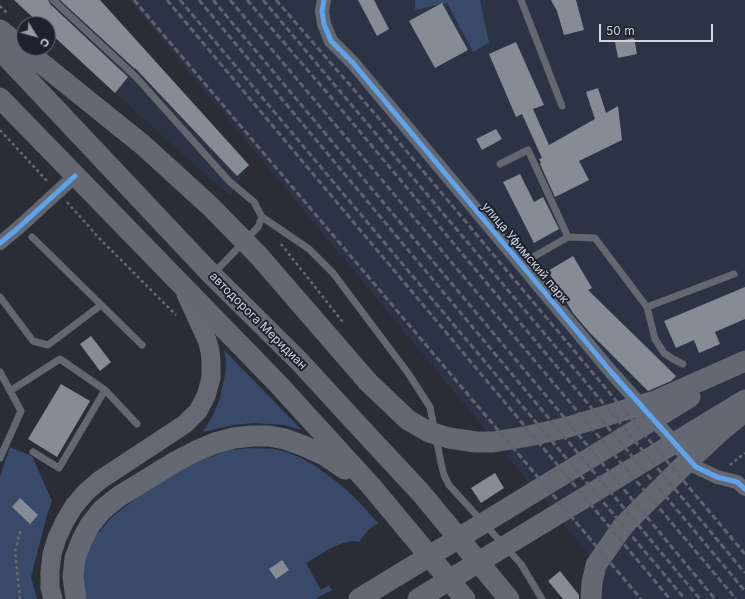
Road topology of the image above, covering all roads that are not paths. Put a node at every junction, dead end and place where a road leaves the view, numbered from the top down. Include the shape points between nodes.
1 (53, 0) edge
2 (324, 0) edge
3 (521, 0) edge
4 (0, 30) edge
5 (0, 50) edge
6 (0, 98) edge
7 (562, 106) dead end
8 (500, 164) dead end
9 (75, 176) junction
10 (262, 217) junction
11 (32, 237) dead end
12 (568, 237) junction
13 (0, 243) edge
14 (521, 264) junction
15 (734, 274) dead end
16 (212, 275) junction
17 (181, 285) junction
18 (0, 298) edge
19 (101, 305) junction
20 (648, 307) junction
21 (142, 345) dead end
22 (745, 362) edge
23 (683, 364) dead end
24 (0, 372) edge
25 (105, 390) junction
26 (10, 391) junction
27 (745, 400) edge
28 (745, 411) edge
29 (137, 424) dead end
30 (33, 452) dead end
31 (0, 458) edge
32 (742, 482) edge
33 (371, 486) junction
34 (53, 599) edge
35 (76, 599) edge
36 (359, 599) edge
37 (418, 599) edge
38 (465, 599) edge
39 (509, 599) edge
40 (542, 599) edge
41 (591, 599) edge

1 - 10 lane via 136,77 229,181 254,202
2 - 14 street, улица Уфимский парк via 324,24 331,41 353,63
3 - 7 lane
4 - 22 main road via 119,124 173,172 259,256 392,407 420,428 458,440 511,440 549,432 655,401
5 - 16 main road, автодорога Меридиан
6 - 9 main road
8 - 12 lane via 528,150
9 - 13 street
9 - 17 main road
10 - 16 lane via 258,227
10 - 40 lane via 309,249 333,273 408,373 430,407 444,475 450,485 521,564
11 - 19 lane
12 - 14 lane
12 - 20 lane via 595,238
14 - 32 street, улица Уфимский парк via 612,373 696,467 717,477
15 - 20 lane
16 - 39 main road, автодорога Меридиан via 300,362 421,493
17 - 33 main road via 279,384
17 - 34 main road via 208,340 211,378 206,396 198,411 185,424 100,480 74,506 57,538 52,554 50,588
18 - 19 lane via 33,341 48,345
19 - 21 lane
20 - 23 lane via 655,339 664,353
22 - 36 main road
24 - 26 lane
25 - 26 lane via 60,359
25 - 29 lane
25 - 30 lane via 59,468
26 - 31 lane via 21,411
27 - 37 main road
28 - 41 main road via 692,458 623,526 596,565
33 - 35 main road via 324,455 295,442 268,436 252,436 215,443 162,470 102,510 90,525 75,558 73,577
33 - 38 main road

